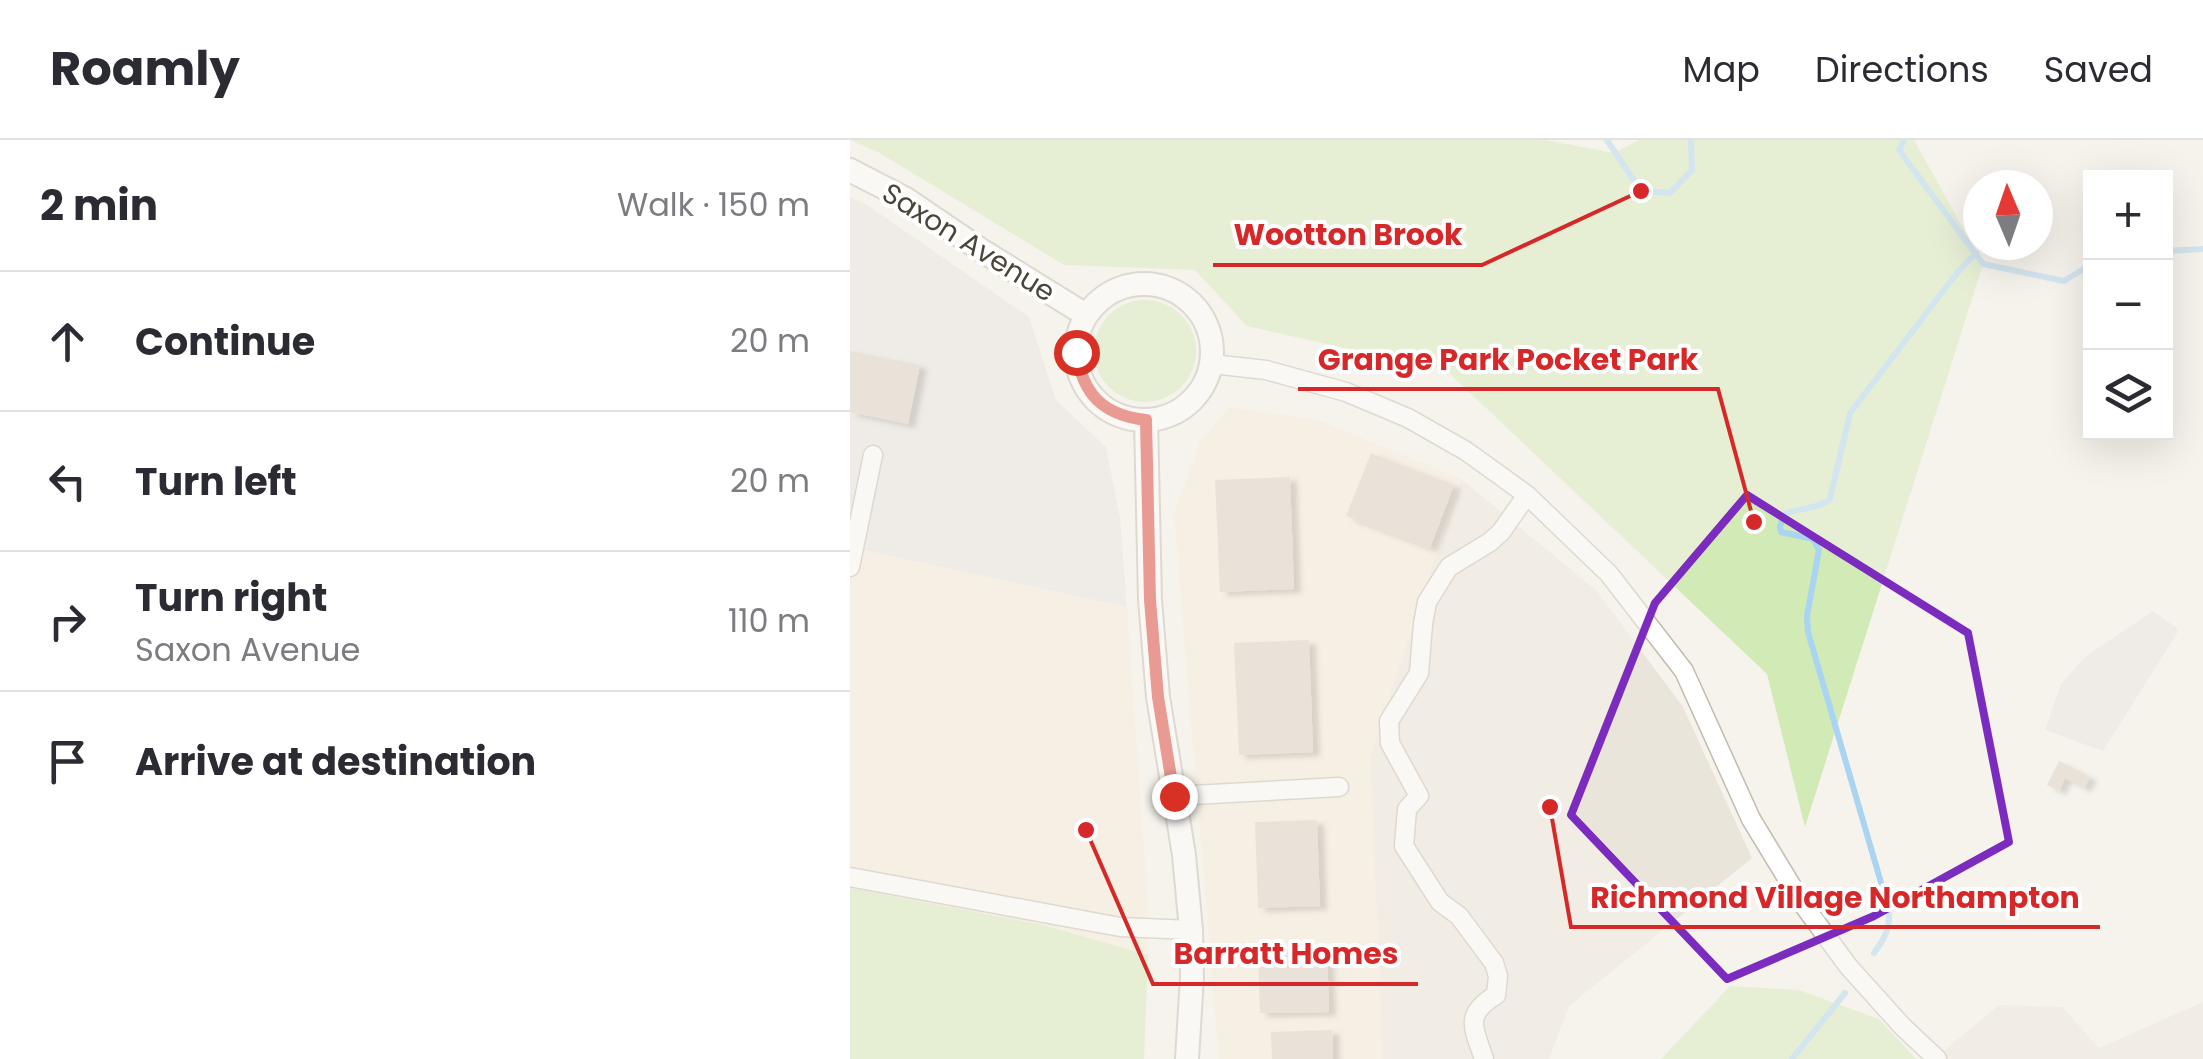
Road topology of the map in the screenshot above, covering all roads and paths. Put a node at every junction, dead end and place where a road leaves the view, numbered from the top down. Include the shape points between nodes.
1 (850, 170) edge
2 (1086, 314) junction
3 (1212, 364) junction
4 (1146, 420) junction
5 (872, 455) dead end
6 (1527, 496) junction
7 (850, 567) edge
8 (1339, 788) dead end
9 (1174, 796) junction
10 (850, 877) edge
11 (1191, 930) junction
12 (1187, 1059) edge
13 (1484, 1059) edge
14 (1937, 1059) edge

1 - 2 street, Saxon Avenue
2 - 3 street via 1111,292 1161,285 1192,302 1206,322
2 - 4 street via 1076,352 1080,375 1098,402 1118,415
3 - 4 street via 1200,392 1183,408
3 - 6 street via 1266,370 1346,392 1466,451
4 - 9 street via 1150,600
5 - 7 street
6 - 13 street via 1501,532 1440,579 1422,624 1419,674 1389,721 1390,743 1419,796 1407,809 1404,846 1498,976 1496,995 1476,1011 1473,1023
6 - 14 street via 1609,574 1684,671 1751,819 1802,903 1848,966
8 - 9 street
9 - 11 street
10 - 11 street via 1120,927
11 - 12 street

